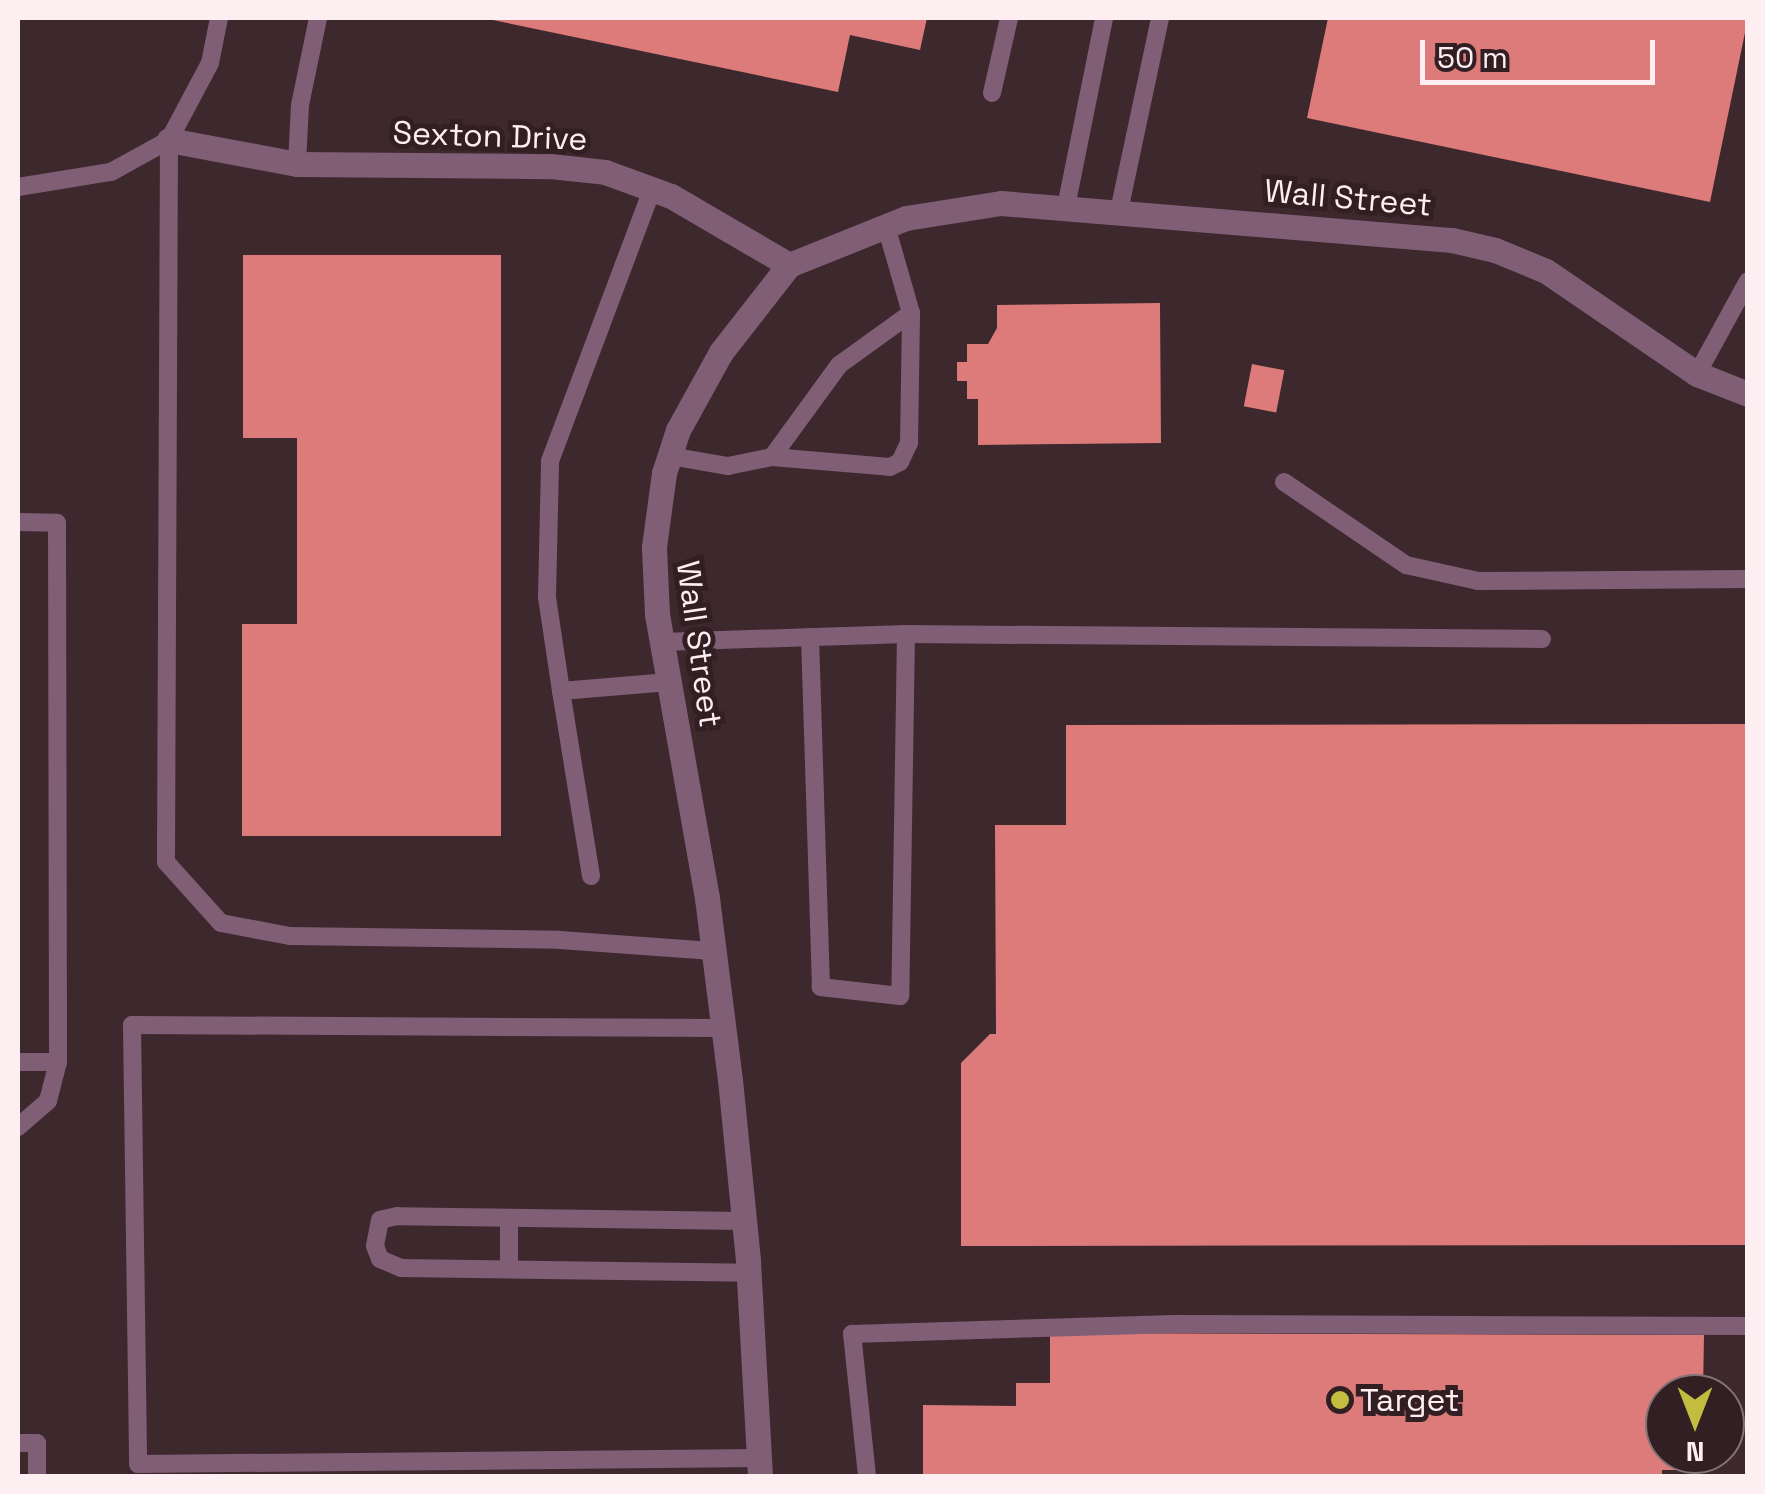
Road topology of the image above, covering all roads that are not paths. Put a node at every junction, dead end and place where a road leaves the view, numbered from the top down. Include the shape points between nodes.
1 (219, 18) edge
2 (318, 18) edge
3 (1009, 18) edge
4 (1104, 18) edge
5 (1160, 18) edge
6 (992, 93) dead end
7 (169, 140) junction
8 (297, 164) junction
9 (18, 188) edge
10 (652, 189) junction
11 (1066, 207) junction
12 (1119, 211) junction
13 (886, 226) junction
14 (789, 264) junction
15 (1748, 282) edge
16 (911, 313) junction
17 (1697, 374) junction
18 (1748, 394) edge
19 (670, 456) junction
20 (772, 457) junction
21 (1284, 482) dead end
22 (18, 522) edge
23 (1748, 579) edge
24 (906, 634) junction
25 (810, 637) junction
26 (1542, 639) dead end
27 (662, 642) junction
28 (669, 682) junction
29 (561, 691) junction
30 (591, 876) dead end
31 (713, 951) junction
32 (724, 1028) junction
33 (18, 1062) edge
34 (58, 1062) junction
35 (18, 1128) edge
36 (509, 1218) junction
37 (744, 1221) junction
38 (510, 1270) junction
39 (748, 1272) junction
40 (1748, 1326) edge
41 (18, 1443) edge
42 (760, 1467) edge
43 (37, 1476) edge
44 (867, 1476) edge

1 - 7 lane via 210,63
2 - 8 lane via 300,105
3 - 6 lane
4 - 11 lane
5 - 12 lane
7 - 8 street, Sexton Drive
7 - 9 lane via 112,172
7 - 31 lane via 166,862 221,923 290,936 560,940
8 - 10 street, Sexton Drive via 577,168
10 - 14 street, Sexton Drive
10 - 29 lane via 550,461 547,598
11 - 12 street, Wall Street
11 - 13 street, Wall Street via 962,207
12 - 17 street, Wall Street via 1406,235 1495,250 1546,271
13 - 14 street, Wall Street
13 - 16 lane
14 - 19 street, Wall Street via 700,384
15 - 17 lane
16 - 20 lane via 839,365
16 - 20 lane via 909,443 900,462 890,467
17 - 18 street, Wall Street
19 - 20 lane via 728,466
19 - 27 street, Wall Street via 654,546
21 - 23 lane via 1406,565 1460,577
22 - 34 lane via 58,523
24 - 25 lane
24 - 25 lane via 900,996 821,987
24 - 26 lane
25 - 27 lane
27 - 28 street, Wall Street
28 - 29 lane
28 - 31 street, Wall Street
29 - 30 lane
31 - 32 street, Wall Street
32 - 37 street, Wall Street
32 - 42 lane via 132,1025 138,1464
33 - 34 lane
34 - 35 lane via 48,1100
36 - 37 lane
36 - 38 lane
36 - 38 lane via 380,1220 375,1246 380,1260 401,1268
37 - 39 street, Wall Street
38 - 39 lane
39 - 42 street, Wall Street
40 - 44 lane via 1174,1324 852,1334
41 - 43 lane via 38,1444

